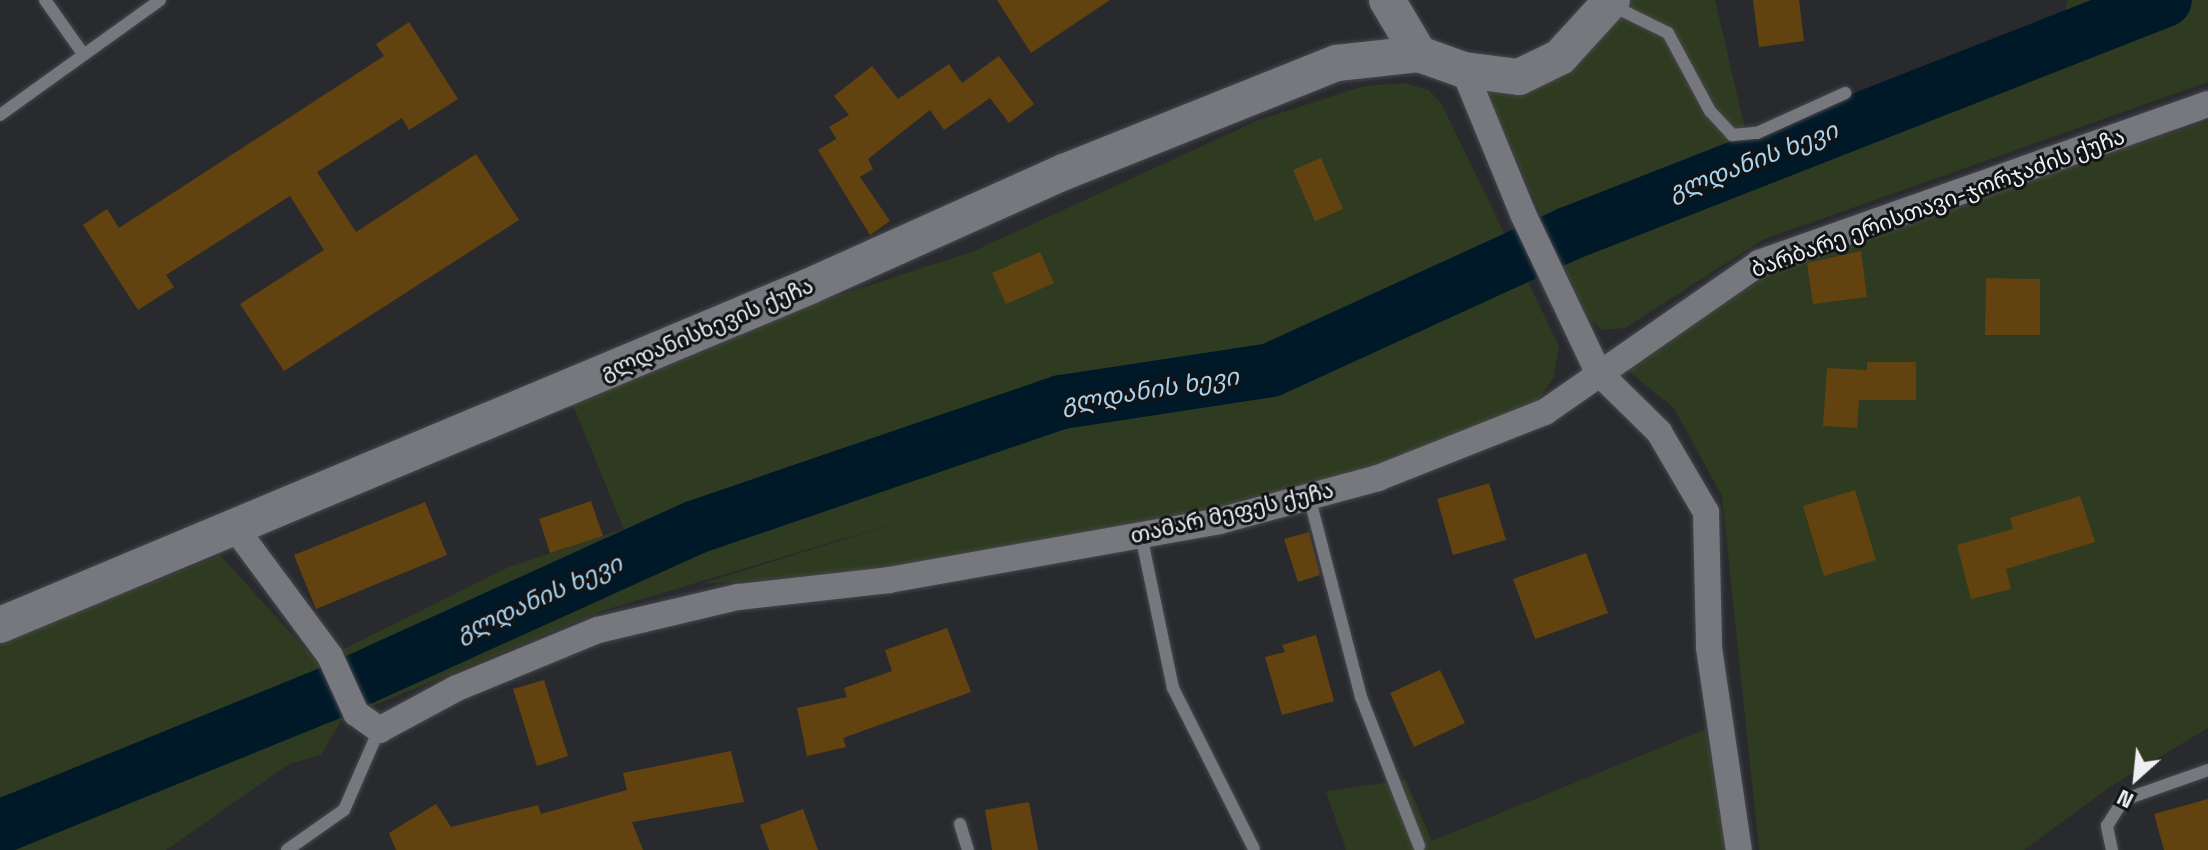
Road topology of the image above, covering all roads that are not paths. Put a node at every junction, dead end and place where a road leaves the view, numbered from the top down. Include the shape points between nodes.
1 (45, 0) edge
2 (160, 0) edge
3 (1387, 0) edge
4 (1611, 3) edge
5 (1419, 54) junction
6 (84, 55) junction
7 (1464, 70) junction
8 (1845, 93) dead end
9 (2208, 104) edge
10 (0, 115) edge
11 (1598, 372) junction
12 (1309, 496) junction
13 (236, 529) junction
14 (1141, 535) junction
15 (0, 625) edge
16 (379, 730) junction
17 (2208, 770) edge
18 (960, 824) dead end
19 (1419, 846) dead end
20 (1254, 849) edge
21 (287, 850) edge
22 (968, 850) edge
23 (1739, 850) edge
24 (2112, 850) edge

1 - 6 lane
2 - 6 lane
3 - 5 street
4 - 7 street via 1560,57 1519,77
4 - 8 lane via 1668,33 1710,111 1732,135 1757,133
5 - 7 street
5 - 13 street, გლდანისხევის ქუჩა via 1337,63 1078,166
6 - 10 lane
7 - 11 street via 1523,214
9 - 11 street, ბარბარე ერისთავი-ჯორჯაძის ქუჩა via 1759,263
11 - 12 street, თამარ მეფეს ქუჩა via 1545,412 1378,478
11 - 23 street via 1659,432 1706,512 1709,648
12 - 14 street, თამარ მეფეს ქუჩა
12 - 19 lane via 1361,697
13 - 15 street, გლდანისხევის ქუჩა
13 - 16 street via 330,656 356,713
14 - 16 street, თამარ მეფეს ქუჩა via 889,580 738,597 598,630 457,688
14 - 20 lane via 1173,688
16 - 21 lane via 344,810
17 - 24 lane via 2123,800 2107,826
18 - 22 lane

